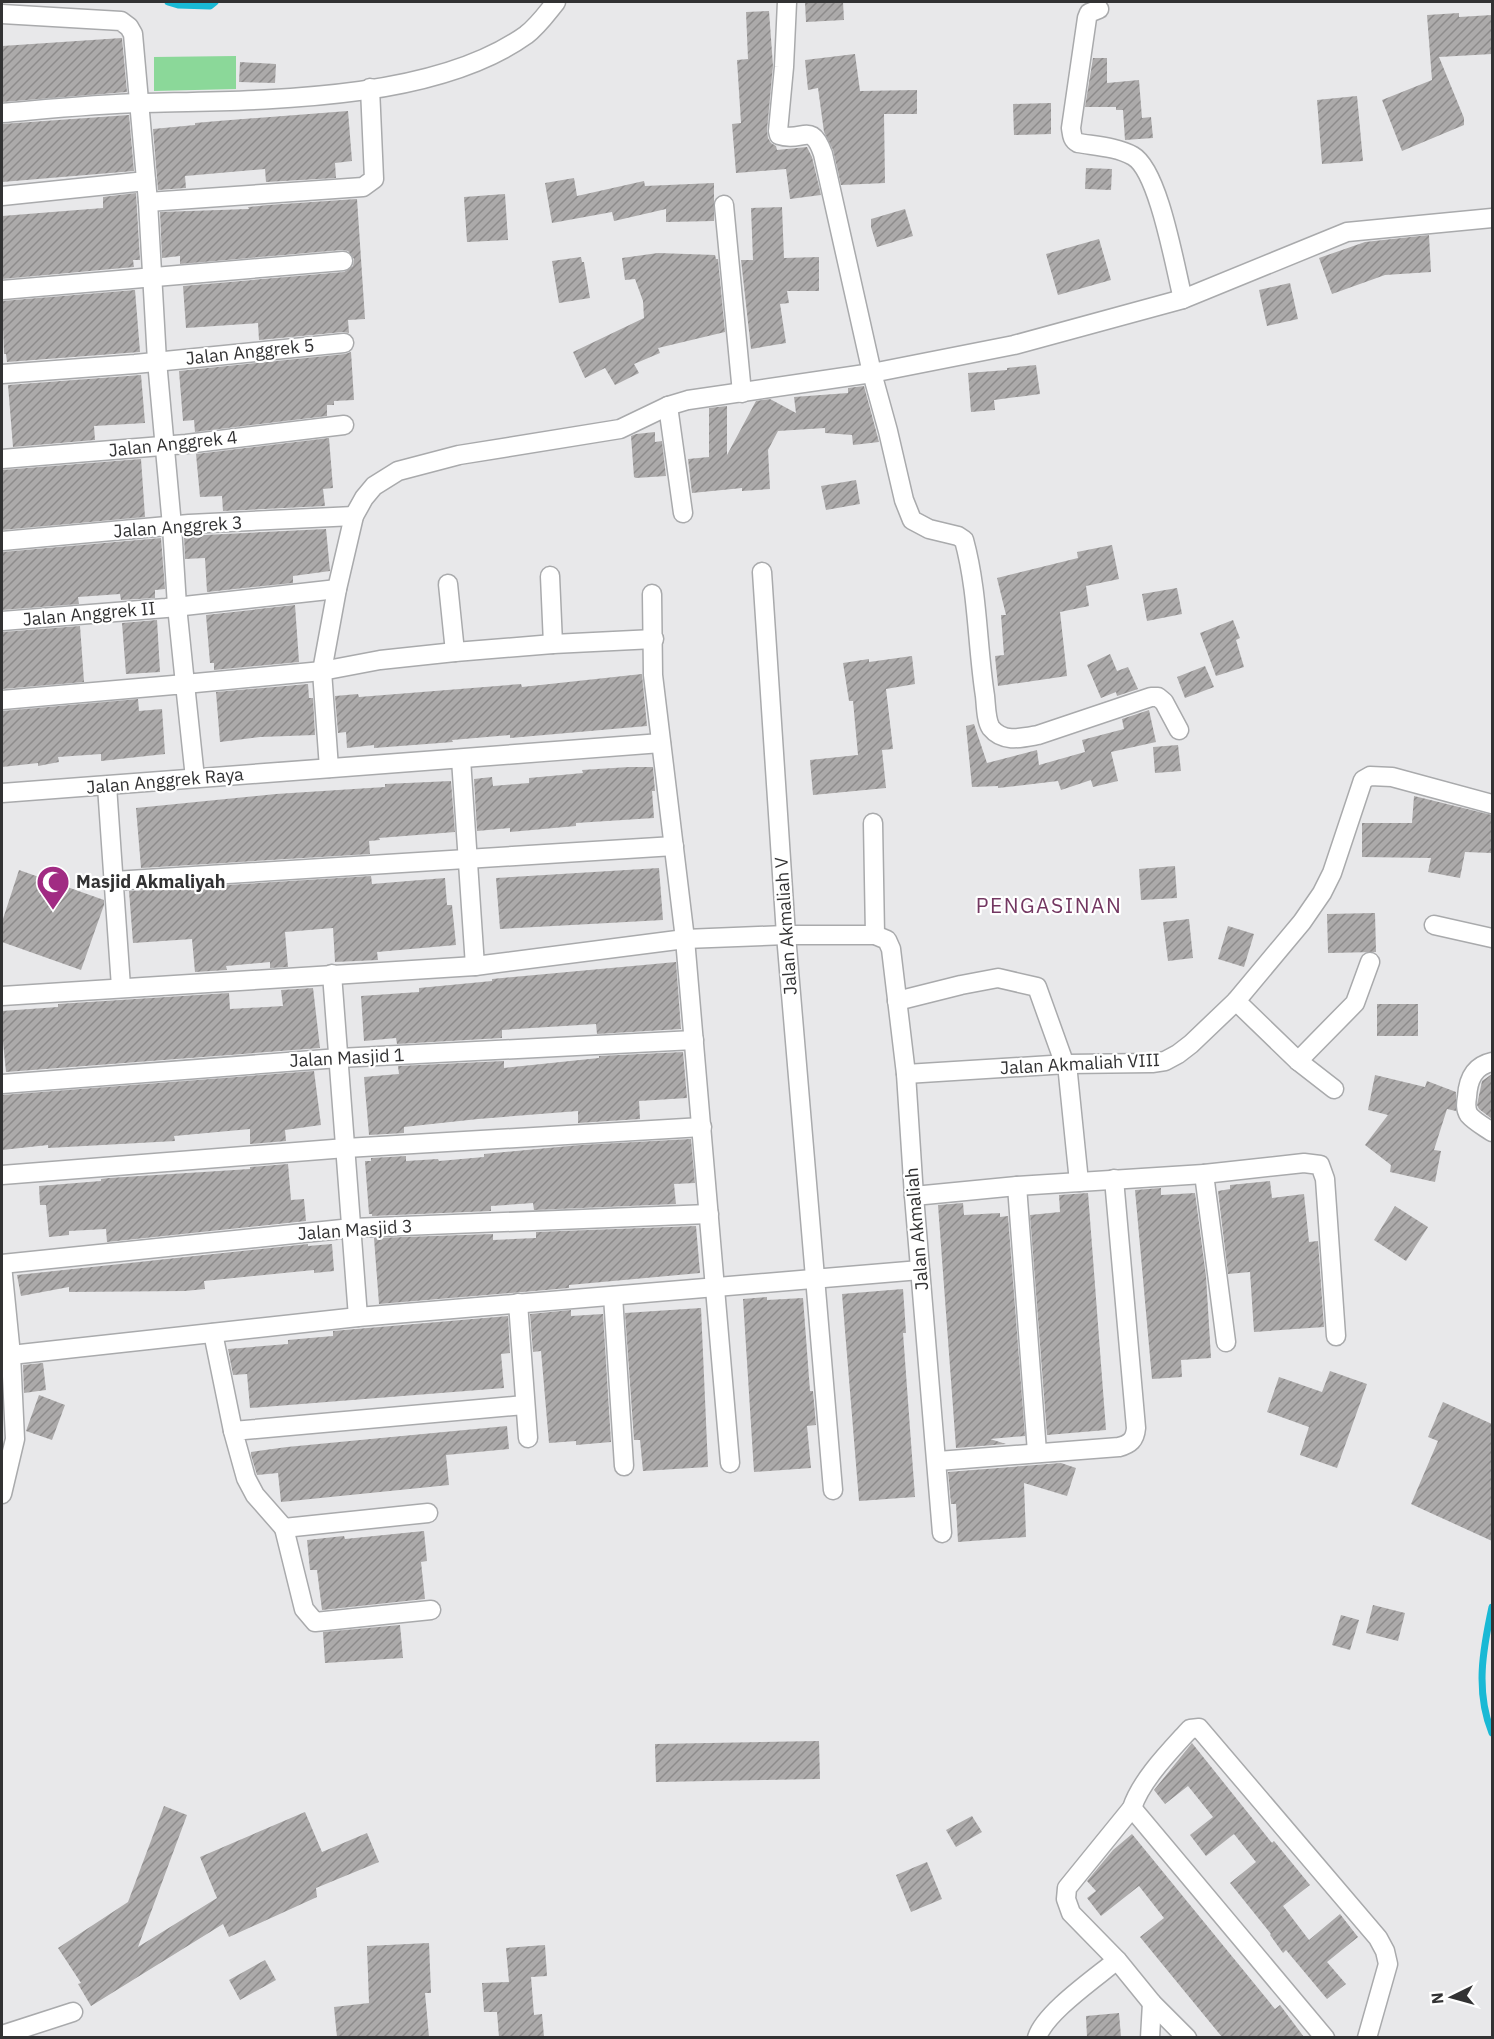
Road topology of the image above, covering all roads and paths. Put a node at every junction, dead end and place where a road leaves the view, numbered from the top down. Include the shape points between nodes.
1 (556, 2) edge
2 (787, 2) edge
3 (1100, 9) dead end
4 (2, 14) edge
5 (370, 88) junction
6 (139, 103) junction
7 (2, 113) edge
8 (146, 181) junction
9 (2, 196) edge
10 (148, 202) junction
11 (724, 205) dead end
12 (1492, 218) edge
13 (343, 261) dead end
14 (151, 277) junction
15 (2, 290) edge
16 (1183, 299) junction
17 (344, 343) dead end
18 (157, 361) junction
19 (872, 373) junction
20 (2, 374) edge
21 (742, 393) junction
22 (668, 406) junction
23 (344, 425) dead end
24 (165, 446) junction
25 (2, 459) edge
26 (683, 513) dead end
27 (354, 516) junction
28 (172, 526) junction
29 (2, 541) edge
30 (762, 572) dead end
31 (550, 576) dead end
32 (448, 584) dead end
33 (337, 589) junction
34 (652, 594) dead end
35 (177, 606) junction
36 (2, 621) edge
37 (654, 639) junction
38 (553, 644) junction
39 (455, 652) junction
40 (322, 671) junction
41 (185, 684) junction
42 (2, 700) edge
43 (1179, 730) dead end
44 (661, 743) junction
45 (461, 759) junction
46 (328, 768) junction
47 (195, 778) junction
48 (107, 786) junction
49 (2, 794) edge
50 (1492, 804) edge
51 (873, 823) dead end
52 (674, 846) junction
53 (467, 860) junction
54 (114, 881) junction
55 (1434, 925) dead end
56 (786, 935) junction
57 (875, 935) junction
58 (1492, 938) edge
59 (685, 939) junction
60 (1370, 962) dead end
61 (475, 966) junction
62 (332, 974) junction
63 (121, 987) junction
64 (2, 996) edge
65 (1236, 1001) junction
66 (897, 1002) junction
67 (694, 1040) junction
68 (339, 1058) junction
69 (1298, 1061) junction
70 (1492, 1062) edge
71 (1066, 1064) junction
72 (906, 1074) junction
73 (2, 1084) edge
74 (1334, 1089) dead end
75 (702, 1127) junction
76 (1492, 1132) edge
77 (346, 1148) junction
78 (1204, 1174) junction
79 (2, 1175) edge
80 (1114, 1179) junction
81 (1079, 1182) junction
82 (1017, 1186) junction
83 (914, 1196) junction
84 (709, 1214) junction
85 (352, 1228) junction
86 (2, 1264) edge
87 (920, 1270) junction
88 (814, 1280) junction
89 (716, 1288) junction
90 (613, 1296) junction
91 (518, 1304) junction
92 (358, 1317) junction
93 (4, 1333) edge
94 (213, 1333) junction
95 (1336, 1336) dead end
96 (1226, 1342) dead end
97 (10, 1355) junction
98 (8, 1406) edge
99 (524, 1406) junction
100 (233, 1431) junction
101 (528, 1438) dead end
102 (1037, 1452) junction
103 (938, 1461) junction
104 (730, 1463) dead end
105 (624, 1466) dead end
106 (833, 1490) dead end
107 (2, 1491) edge
108 (428, 1513) dead end
109 (284, 1528) junction
110 (942, 1533) dead end
111 (431, 1610) dead end
112 (1132, 1808) junction
113 (1117, 1960) junction
114 (1152, 2003) junction
115 (73, 2012) dead end
116 (2, 2035) edge
117 (1037, 2037) edge
118 (1150, 2037) edge
119 (1187, 2037) edge
120 (1325, 2037) edge
121 (1367, 2037) edge

1 - 5 street via 528,34 493,54 441,74
2 - 19 street via 778,131 783,137 810,135 818,140
3 - 16 street via 1087,18 1072,136 1078,143 1113,149 1143,165 1157,192
4 - 6 street via 121,21 133,34
5 - 6 street via 277,98
5 - 10 street via 374,179 363,187
6 - 7 street
6 - 8 street
8 - 9 street
8 - 10 street
10 - 14 street
11 - 21 street
12 - 16 street via 1347,232
13 - 14 street
14 - 15 street
14 - 18 street
16 - 19 street via 1014,345
17 - 18 street, Jalan Anggrek 5
18 - 20 street, Jalan Anggrek 5
18 - 24 street
19 - 21 street
19 - 43 street via 912,520 964,540 989,726 1007,738 1019,739 1158,697
21 - 22 street
22 - 26 street
22 - 27 street via 612,431 459,455 398,471 374,486
23 - 24 street, Jalan Anggrek 4
24 - 25 street, Jalan Anggrek 4
24 - 28 street
27 - 28 street, Jalan Anggrek 3
27 - 33 street
28 - 29 street, Jalan Anggrek 3
28 - 35 street
30 - 56 street, Jalan Akmaliah V
31 - 38 street
32 - 39 street
33 - 35 street, Jalan Anggrek II
33 - 40 street
34 - 37 street
35 - 36 street, Jalan Anggrek II
35 - 41 street
37 - 38 street
37 - 44 street via 653,675
38 - 39 street
39 - 40 street
40 - 41 street
40 - 46 street
41 - 42 street
41 - 47 street
44 - 45 street, Jalan Anggrek Raya
44 - 52 street
45 - 46 street, Jalan Anggrek Raya
45 - 53 street
46 - 47 street, Jalan Anggrek Raya
47 - 48 street, Jalan Anggrek Raya
48 - 49 street, Jalan Anggrek Raya
48 - 54 street
50 - 65 street, Jalan Akmaliah VIII via 1392,777 1370,776 1363,780 1322,893
51 - 57 street
52 - 53 street
52 - 59 street
53 - 54 street
53 - 61 street
54 - 63 street
55 - 58 street
56 - 57 street
56 - 59 street
56 - 88 street, Jalan Akmaliah V
57 - 66 street, Jalan Akmaliah via 887,940 891,949
59 - 61 street
59 - 67 street
60 - 69 street via 1355,1003
61 - 62 street
62 - 63 street
62 - 68 street
63 - 64 street
65 - 69 street
65 - 71 street, Jalan Akmaliah VIII via 1185,1049 1165,1061
66 - 71 street via 998,978 1037,987
66 - 72 street, Jalan Akmaliah
67 - 68 street, Jalan Masjid 1
67 - 75 street
68 - 73 street, Jalan Masjid 1
68 - 77 street
69 - 74 street
70 - 76 street via 1476,1070 1468,1083 1466,1109 1470,1117
71 - 72 street, Jalan Akmaliah VIII
71 - 81 street
72 - 83 street, Jalan Akmaliah
75 - 77 street
75 - 84 street
77 - 79 street
77 - 85 street
78 - 80 street
78 - 95 street via 1304,1163 1320,1165 1325,1179
78 - 96 street
80 - 81 street
80 - 102 street via 1135,1436 1119,1447
81 - 82 street
82 - 83 street
82 - 102 street
83 - 87 street, Jalan Akmaliah
84 - 85 street, Jalan Masjid 3
84 - 89 street
85 - 86 street, Jalan Masjid 3
85 - 92 street
86 - 93 street
87 - 88 street
87 - 103 street, Jalan Akmaliah
88 - 89 street
88 - 106 street, Jalan Akmaliah V
89 - 90 street
89 - 104 street
90 - 91 street
90 - 105 street
91 - 92 street
91 - 99 street
92 - 94 street
93 - 97 street
94 - 97 street
94 - 100 street
97 - 98 street
98 - 107 street via 15,1439
99 - 100 street
99 - 101 street
100 - 109 street via 250,1486
102 - 103 street
103 - 110 street, Jalan Akmaliah
108 - 109 street
109 - 111 street via 304,1609 315,1622
112 - 113 street via 1067,1888 1071,1913
112 - 120 street
112 - 121 street via 1135,1798 1167,1755 1190,1729 1199,1728 1378,1938 1388,1964
113 - 114 street
113 - 117 street via 1052,2014
114 - 118 street
114 - 119 street
115 - 116 street

